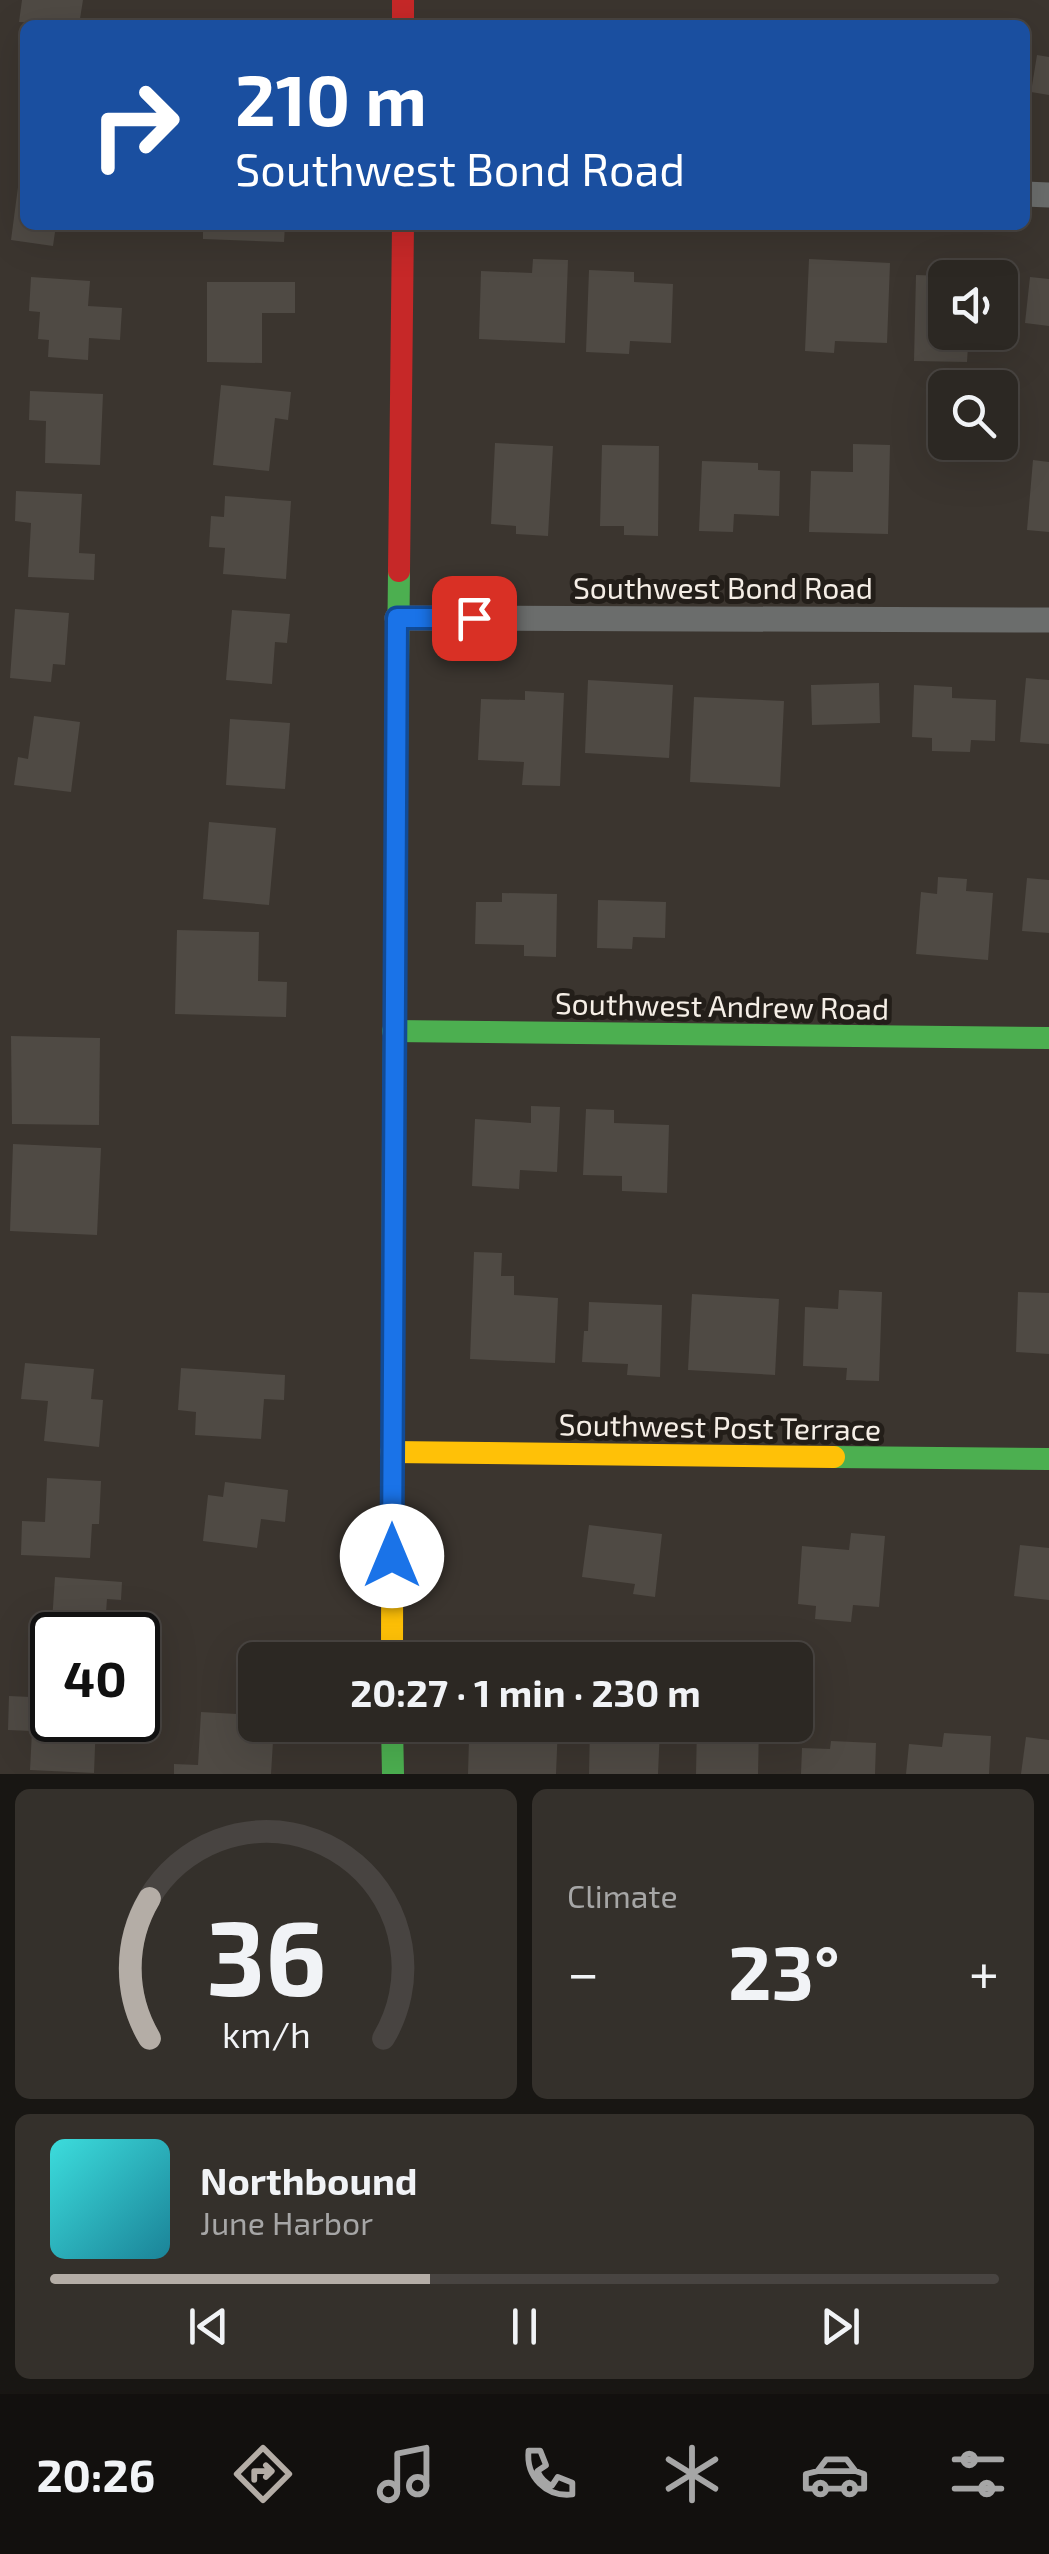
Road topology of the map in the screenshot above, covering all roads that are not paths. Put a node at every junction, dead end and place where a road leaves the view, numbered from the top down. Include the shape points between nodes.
1 (403, 230) edge
2 (397, 618) junction
3 (1049, 620) edge
4 (394, 1031) junction
5 (1049, 1038) edge
6 (391, 1452) junction
7 (1049, 1459) edge
8 (392, 1642) edge
9 (392, 1742) edge
10 (393, 1774) edge

1 - 2 street
2 - 3 street, Southwest Bond Road
2 - 4 street
4 - 5 street, Southwest Andrew Road
4 - 6 street
6 - 7 street, Southwest Post Terrace
6 - 8 street
9 - 10 street

